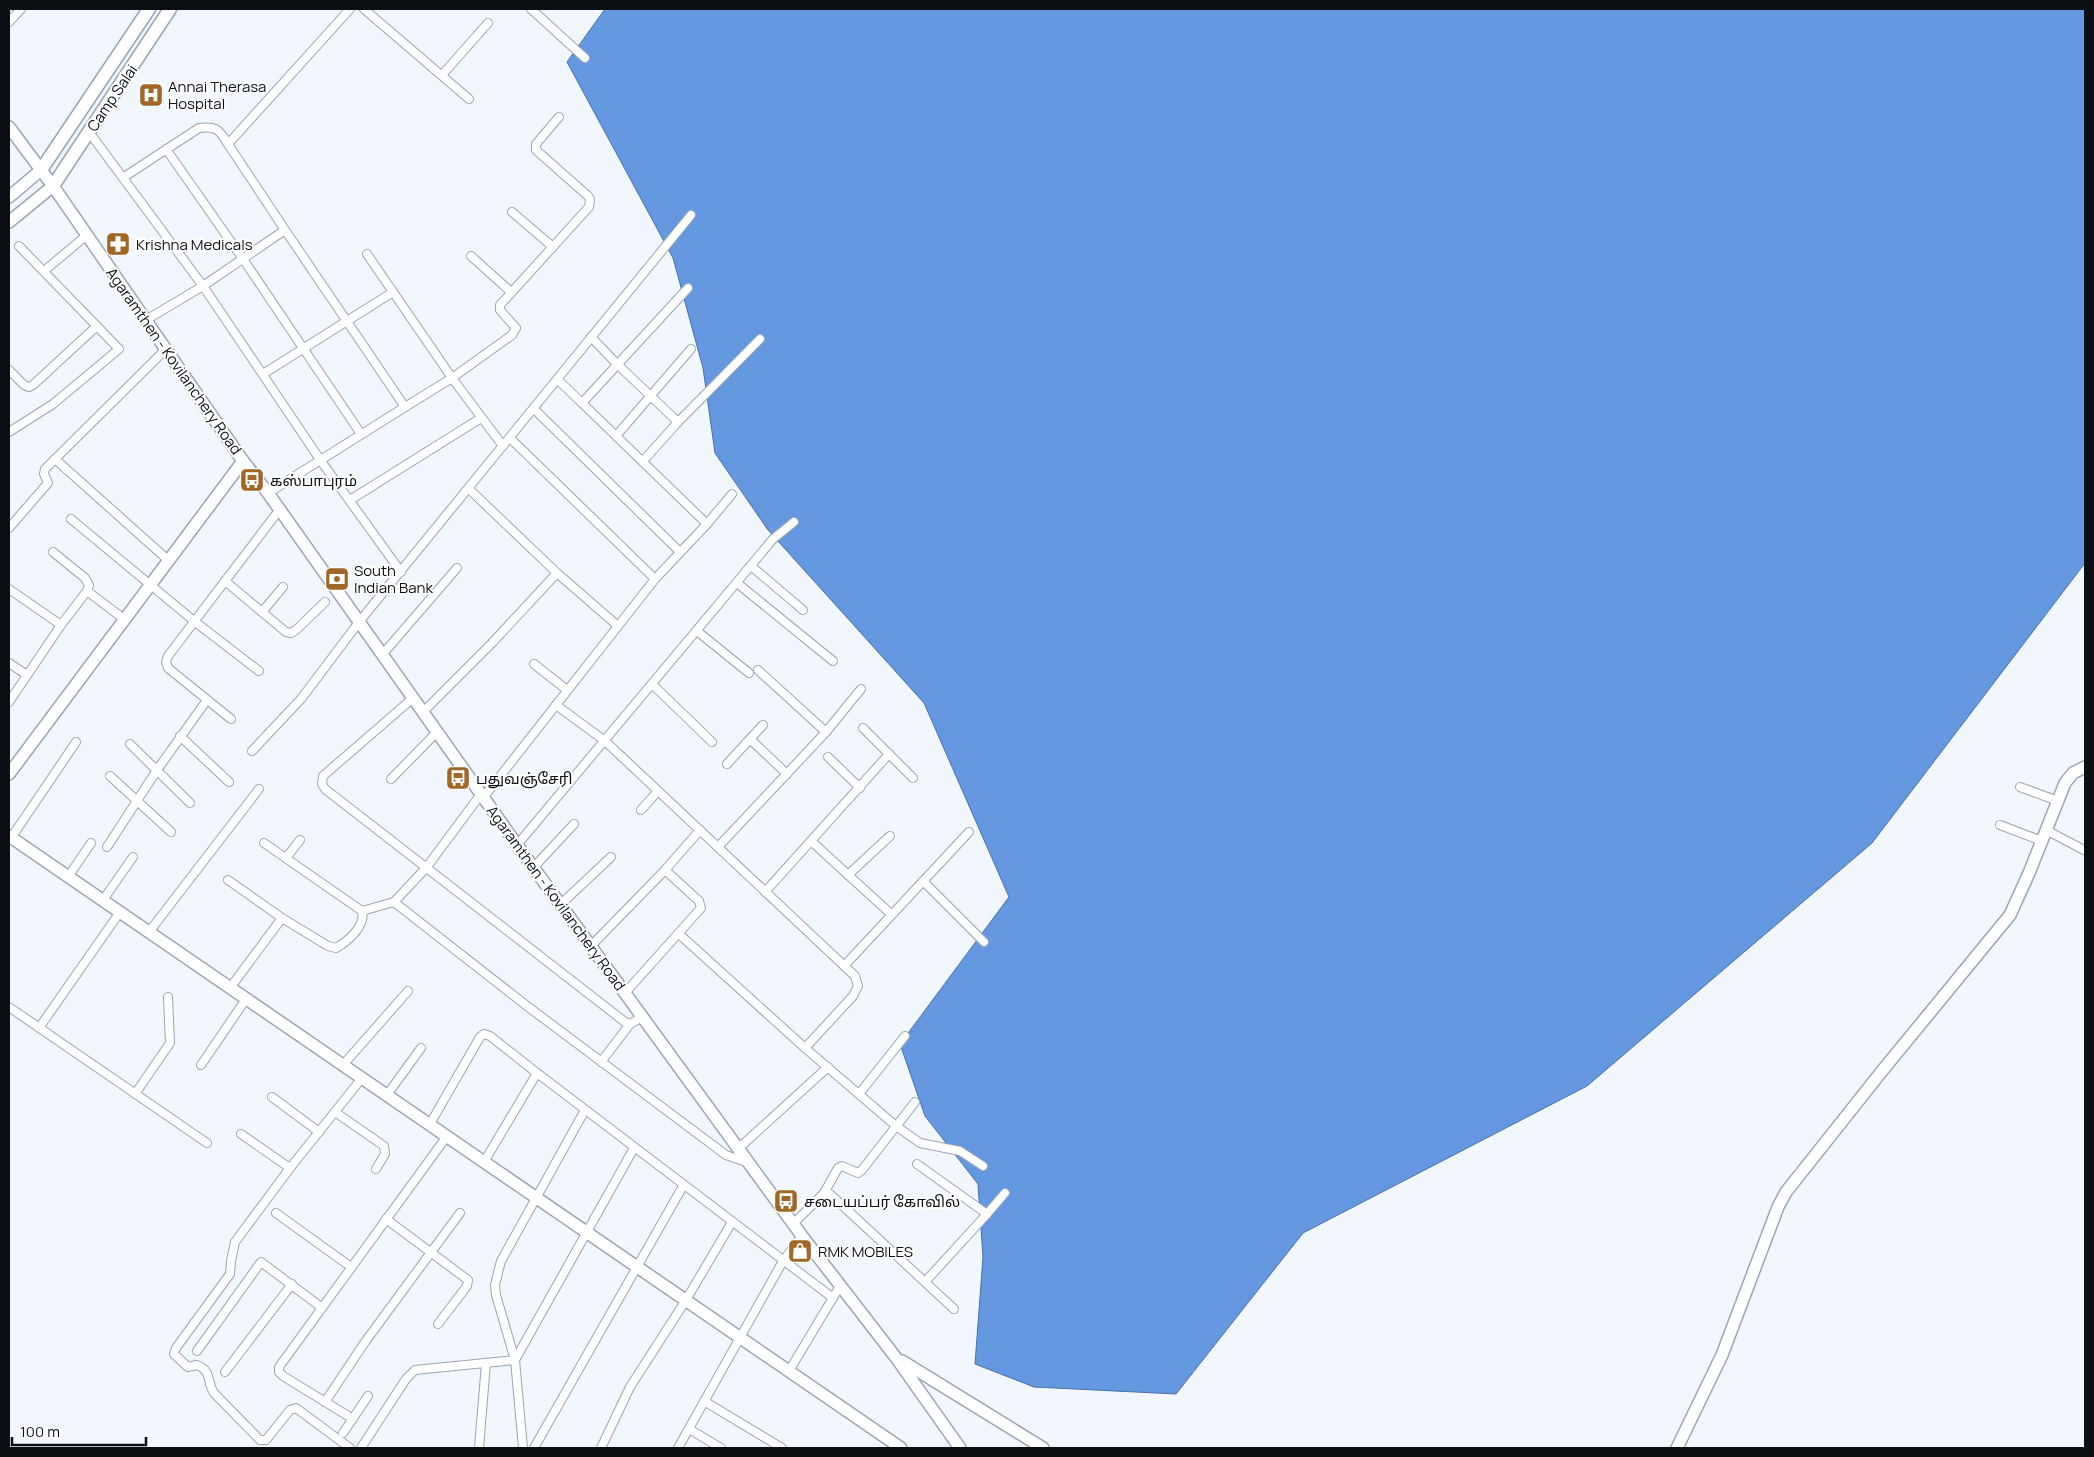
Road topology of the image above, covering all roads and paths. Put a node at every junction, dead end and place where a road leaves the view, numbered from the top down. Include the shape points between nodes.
1 (21, 9) edge
2 (149, 9) edge
3 (170, 9) edge
4 (350, 9) edge
5 (364, 9) edge
6 (532, 9) edge
7 (9, 22) edge
8 (488, 23) dead end
9 (585, 58) dead end
10 (442, 74) junction
11 (469, 99) dead end
12 (559, 116) dead end
13 (9, 127) edge
14 (89, 132) junction
15 (228, 144) junction
16 (166, 149) junction
17 (41, 170) junction
18 (124, 177) junction
19 (53, 186) junction
20 (9, 197) edge
21 (512, 212) dead end
22 (691, 215) dead end
23 (9, 222) edge
24 (285, 230) junction
25 (87, 235) junction
26 (19, 246) dead end
27 (553, 248) junction
28 (367, 254) dead end
29 (471, 256) dead end
30 (243, 259) junction
31 (44, 272) junction
32 (204, 286) junction
33 (688, 288) dead end
34 (510, 291) junction
35 (393, 292) junction
36 (146, 320) junction
37 (347, 321) junction
38 (97, 326) junction
39 (591, 337) junction
40 (760, 339) dead end
41 (166, 349) junction
42 (304, 349) junction
43 (691, 349) dead end
44 (617, 364) junction
45 (9, 370) edge
46 (263, 374) junction
47 (452, 378) junction
48 (557, 379) junction
49 (651, 396) junction
50 (582, 403) junction
51 (405, 407) junction
52 (534, 409) junction
53 (481, 418) junction
54 (678, 422) junction
55 (9, 432) edge
56 (361, 434) junction
57 (616, 436) junction
58 (510, 438) junction
59 (503, 446) junction
60 (55, 459) junction
61 (243, 461) junction
62 (321, 461) junction
63 (643, 461) junction
64 (469, 489) junction
65 (268, 493) junction
66 (732, 494) dead end
67 (350, 500) junction
68 (280, 509) junction
69 (71, 519) dead end
70 (794, 522) dead end
71 (707, 524) junction
72 (9, 528) edge
73 (52, 552) dead end
74 (680, 552) junction
75 (168, 560) junction
76 (751, 566) junction
77 (457, 568) dead end
78 (401, 572) junction
79 (557, 573) junction
80 (655, 579) junction
81 (225, 581) junction
82 (150, 584) junction
83 (736, 584) junction
84 (283, 587) dead end
85 (9, 589) edge
86 (87, 591) junction
87 (325, 602) dead end
88 (803, 610) dead end
89 (262, 612) junction
90 (124, 619) junction
91 (194, 621) junction
92 (359, 622) junction
93 (61, 625) junction
94 (618, 626) junction
95 (697, 631) junction
96 (382, 655) junction
97 (833, 661) dead end
98 (9, 663) edge
99 (534, 664) dead end
100 (758, 670) dead end
101 (258, 671) dead end
102 (748, 673) dead end
103 (27, 675) junction
104 (652, 684) junction
105 (861, 689) dead end
106 (567, 690) junction
107 (413, 698) junction
108 (207, 700) junction
109 (9, 702) edge
110 (556, 705) junction
111 (423, 712) junction
112 (231, 719) dead end
113 (763, 725) dead end
114 (863, 728) dead end
115 (437, 732) junction
116 (826, 732) junction
117 (180, 736) junction
118 (750, 739) junction
119 (605, 741) junction
120 (76, 742) dead end
121 (712, 742) dead end
122 (130, 744) dead end
123 (252, 751) dead end
124 (889, 754) junction
125 (828, 757) dead end
126 (727, 764) dead end
127 (2085, 767) edge
128 (156, 770) junction
129 (9, 774) edge
130 (787, 774) junction
131 (110, 776) dead end
132 (913, 778) dead end
133 (390, 779) dead end
134 (229, 782) dead end
135 (2020, 787) dead end
136 (860, 788) junction
137 (259, 789) dead end
138 (658, 791) junction
139 (482, 796) junction
140 (136, 801) junction
141 (2058, 801) junction
142 (190, 803) dead end
143 (641, 810) dead end
144 (574, 824) dead end
145 (2000, 825) dead end
146 (700, 830) junction
147 (172, 832) dead end
148 (969, 832) dead end
149 (2044, 835) junction
150 (890, 836) dead end
151 (10, 837) edge
152 (300, 840) dead end
153 (811, 841) junction
154 (91, 843) dead end
155 (264, 843) dead end
156 (517, 845) junction
157 (107, 847) dead end
158 (718, 847) junction
159 (2084, 850) dead end
160 (133, 857) dead end
161 (612, 857) dead end
162 (286, 858) junction
163 (426, 868) junction
164 (533, 868) junction
165 (665, 870) junction
166 (848, 875) junction
167 (68, 877) junction
168 (228, 880) dead end
169 (923, 881) junction
170 (766, 892) junction
171 (102, 900) junction
172 (394, 902) junction
173 (560, 904) junction
174 (362, 911) junction
175 (120, 912) junction
176 (891, 914) junction
177 (282, 918) junction
178 (149, 932) junction
179 (679, 934) junction
180 (984, 942) dead end
181 (591, 946) junction
182 (844, 966) junction
183 (230, 988) junction
184 (408, 991) dead end
185 (625, 994) junction
186 (168, 997) dead end
187 (246, 999) junction
188 (9, 1007) edge
189 (642, 1017) junction
190 (630, 1024) junction
191 (39, 1028) junction
192 (905, 1036) dead end
193 (421, 1048) dead end
194 (805, 1048) junction
195 (601, 1062) junction
196 (201, 1065) dead end
197 (343, 1065) junction
198 (828, 1068) junction
199 (537, 1073) junction
200 (362, 1078) junction
201 (135, 1094) junction
202 (859, 1094) junction
203 (387, 1095) junction
204 (272, 1097) dead end
205 (915, 1102) dead end
206 (585, 1110) junction
207 (335, 1112) junction
208 (430, 1124) junction
209 (896, 1126) junction
210 (319, 1132) junction
211 (241, 1134) dead end
212 (447, 1136) junction
213 (208, 1143) dead end
214 (634, 1148) junction
215 (739, 1148) junction
216 (484, 1162) junction
217 (750, 1163) junction
218 (917, 1164) dead end
219 (983, 1166) dead end
220 (290, 1168) junction
221 (376, 1169) dead end
222 (683, 1186) junction
223 (824, 1193) junction
224 (1005, 1193) dead end
225 (536, 1197) junction
226 (276, 1213) dead end
227 (460, 1213) dead end
228 (987, 1214) junction
229 (386, 1219) junction
230 (732, 1222) junction
231 (794, 1224) junction
232 (586, 1231) junction
233 (802, 1236) junction
234 (431, 1252) junction
235 (783, 1261) junction
236 (637, 1266) junction
237 (351, 1267) junction
238 (925, 1282) junction
239 (292, 1284) junction
240 (840, 1286) junction
241 (833, 1298) junction
242 (686, 1300) junction
243 (321, 1307) junction
244 (954, 1310) dead end
245 (438, 1324) dead end
246 (740, 1337) junction
247 (197, 1350) dead end
248 (898, 1359) junction
249 (515, 1360) junction
250 (486, 1363) junction
251 (789, 1371) junction
252 (225, 1372) dead end
253 (368, 1396) dead end
254 (704, 1401) junction
255 (325, 1402) junction
256 (353, 1418) junction
257 (689, 1429) junction
258 (343, 1433) dead end
259 (350, 1448) edge
260 (361, 1448) edge
261 (479, 1448) edge
262 (523, 1448) edge
263 (534, 1448) edge
264 (601, 1448) edge
265 (678, 1448) edge
266 (721, 1448) edge
267 (782, 1448) edge
268 (901, 1448) edge
269 (960, 1448) edge
270 (1043, 1448) edge
271 (1676, 1448) edge

1 - 7 street
2 - 17 main road, Camp Salai
3 - 14 main road, Camp Salai
4 - 15 street
5 - 10 street
6 - 9 street
8 - 10 street
10 - 11 street
12 - 27 street via 536,144 536,150 591,202
13 - 17 street, Agaramthen - Kovilanchery Road
14 - 18 street
14 - 19 main road, Camp Salai
15 - 16 street via 222,133 212,127 199,128
15 - 24 street
16 - 18 street
16 - 30 street
17 - 19 street, Agaramthen - Kovilanchery Road
17 - 20 street
18 - 32 street
19 - 23 street
19 - 25 street, Agaramthen - Kovilanchery Road
21 - 27 street
22 - 39 street
24 - 30 street
24 - 37 street
25 - 31 street
25 - 36 street, Agaramthen - Kovilanchery Road
26 - 31 street
27 - 34 street
28 - 35 street
29 - 34 street
30 - 32 street
30 - 42 street
31 - 38 street
32 - 36 street
32 - 46 street
33 - 44 street
34 - 47 street via 500,310 516,328 515,332
35 - 37 street
35 - 47 street
36 - 41 street, Agaramthen - Kovilanchery Road
37 - 42 street
37 - 51 street
38 - 45 street via 33,385 24,385
38 - 55 street via 118,347 117,352 53,404
39 - 44 street
39 - 48 street
40 - 54 street
41 - 60 street
41 - 61 street, Agaramthen - Kovilanchery Road
42 - 46 street
42 - 56 street
43 - 49 street
44 - 49 street
44 - 50 street
46 - 62 street
47 - 51 street
47 - 53 street
48 - 50 street
48 - 52 street
49 - 54 street
49 - 57 street
50 - 57 street
51 - 56 street
52 - 58 street
52 - 74 street
53 - 59 street
53 - 67 street
54 - 63 street
56 - 62 street
57 - 63 street
58 - 59 street
58 - 80 street
59 - 64 street
60 - 72 street via 44,471 48,483
60 - 75 street
61 - 65 street, Agaramthen - Kovilanchery Road
61 - 75 street
62 - 65 street
62 - 67 street
63 - 71 street
64 - 78 street
64 - 79 street
65 - 68 street, Agaramthen - Kovilanchery Road
66 - 71 street
67 - 78 street
68 - 81 street
68 - 92 street, Agaramthen - Kovilanchery Road
69 - 82 street
70 - 76 street via 773,539
71 - 74 street
73 - 86 street via 85,578
74 - 80 street
75 - 82 street
76 - 83 street
76 - 88 street
77 - 96 street
78 - 92 street
79 - 94 street
79 - 111 street
80 - 94 street
81 - 89 street
81 - 91 street
82 - 90 street
82 - 91 street
83 - 95 street
83 - 97 street
84 - 89 street
85 - 93 street
86 - 90 street
86 - 93 street
87 - 89 street via 291,633
90 - 129 street
91 - 101 street
91 - 108 street via 166,662 168,668
92 - 96 street, Agaramthen - Kovilanchery Road
92 - 123 street via 301,699
93 - 103 street
94 - 106 street
95 - 102 street
95 - 104 street
96 - 107 street, Agaramthen - Kovilanchery Road
98 - 103 street
99 - 106 street
100 - 116 street
103 - 109 street
104 - 119 street
104 - 121 street
105 - 116 street
106 - 110 street
107 - 111 street, Agaramthen - Kovilanchery Road
107 - 163 street via 323,776 322,784
108 - 112 street
108 - 117 street
110 - 119 street
110 - 139 street
111 - 115 street, Agaramthen - Kovilanchery Road
113 - 118 street
114 - 124 street
115 - 133 street
115 - 139 street, Agaramthen - Kovilanchery Road
116 - 130 street
117 - 128 street
117 - 134 street
118 - 126 street
118 - 130 street
119 - 138 street
119 - 156 street
120 - 151 street
122 - 128 street
124 - 132 street
124 - 136 street
125 - 136 street
127 - 141 street via 2069,777
128 - 140 street
128 - 142 street
130 - 158 street
131 - 140 street
135 - 141 street
136 - 153 street
137 - 178 street
138 - 143 street
138 - 146 street
139 - 156 street, Agaramthen - Kovilanchery Road
139 - 163 street
140 - 147 street
140 - 157 street
141 - 149 street
144 - 164 street
145 - 149 street
146 - 158 street
146 - 165 street
148 - 169 street
149 - 159 street
149 - 271 street via 2010,916 1786,1192 1722,1355
150 - 166 street
151 - 167 street
152 - 162 street
153 - 166 street
153 - 170 street
154 - 167 street
155 - 162 street
156 - 164 street, Agaramthen - Kovilanchery Road
158 - 170 street
160 - 171 street
161 - 173 street
162 - 174 street
163 - 172 street
163 - 190 street
164 - 173 street, Agaramthen - Kovilanchery Road
165 - 179 street via 701,904
165 - 181 street
166 - 176 street
167 - 171 street
168 - 177 street
169 - 176 street
169 - 180 street
170 - 182 street
171 - 175 street
172 - 174 street
172 - 195 street
173 - 181 street, Agaramthen - Kovilanchery Road
174 - 177 street via 362,923 336,948
175 - 178 street
175 - 191 street
176 - 182 street
177 - 183 street
178 - 183 street
179 - 185 street
179 - 194 street
181 - 185 street, Agaramthen - Kovilanchery Road
182 - 194 street via 855,976 856,991
183 - 187 street
184 - 197 street
185 - 189 street, Agaramthen - Kovilanchery Road
186 - 201 street via 170,1043
187 - 196 street
187 - 197 street
188 - 191 street
189 - 190 street
189 - 215 street, Agaramthen - Kovilanchery Road
190 - 195 street
191 - 201 street
192 - 202 street
193 - 203 street
194 - 198 street
195 - 217 street via 726,1155
197 - 200 street
198 - 202 street
198 - 215 street
199 - 206 street
199 - 208 street via 484,1034
199 - 216 street
200 - 203 street
200 - 207 street
201 - 213 street
202 - 209 street
203 - 208 street
204 - 210 street
205 - 209 street
206 - 214 street
206 - 225 street
207 - 210 street
207 - 221 street via 384,1146 385,1154
208 - 212 street
209 - 219 street via 920,1143 960,1151
209 - 223 street via 862,1170 858,1173 842,1166 838,1168
210 - 220 street
211 - 220 street
212 - 216 street
212 - 229 street
214 - 222 street
214 - 232 street
215 - 217 street, Agaramthen - Kovilanchery Road
216 - 225 street
217 - 231 street, Agaramthen - Kovilanchery Road
218 - 228 street
220 - 259 street via 235,1242 230,1274 174,1354 188,1367 197,1365 202,1368 209,1376 214,1393 260,1440 266,1440 290,1410 296,1408
222 - 230 street
222 - 236 street
223 - 231 street
223 - 238 street via 833,1196
224 - 228 street
225 - 232 street
225 - 249 street via 501,1260 495,1286
226 - 237 street
227 - 234 street
228 - 238 street
229 - 234 street
229 - 237 street
230 - 235 street
230 - 242 street
231 - 233 street, Agaramthen - Kovilanchery Road
232 - 236 street
232 - 249 street
233 - 235 street
233 - 240 street, Agaramthen - Kovilanchery Road
234 - 245 street via 468,1280 468,1286
234 - 255 street
235 - 241 street
235 - 246 street
236 - 242 street
236 - 263 street
237 - 243 street
238 - 244 street
239 - 243 street
239 - 247 street via 261,1262
239 - 252 street
240 - 241 street
240 - 248 street, Agaramthen - Kovilanchery Road
241 - 251 street
242 - 246 street
242 - 264 street via 630,1387
243 - 255 street via 281,1362 279,1372
246 - 251 street
246 - 254 street
248 - 269 street, Agaramthen - Kovilanchery Road
248 - 270 street
249 - 250 street
249 - 262 street
250 - 260 street via 415,1370
250 - 261 street
251 - 268 street
253 - 256 street
254 - 257 street
254 - 267 street
255 - 256 street
256 - 258 street
257 - 265 street
257 - 266 street

